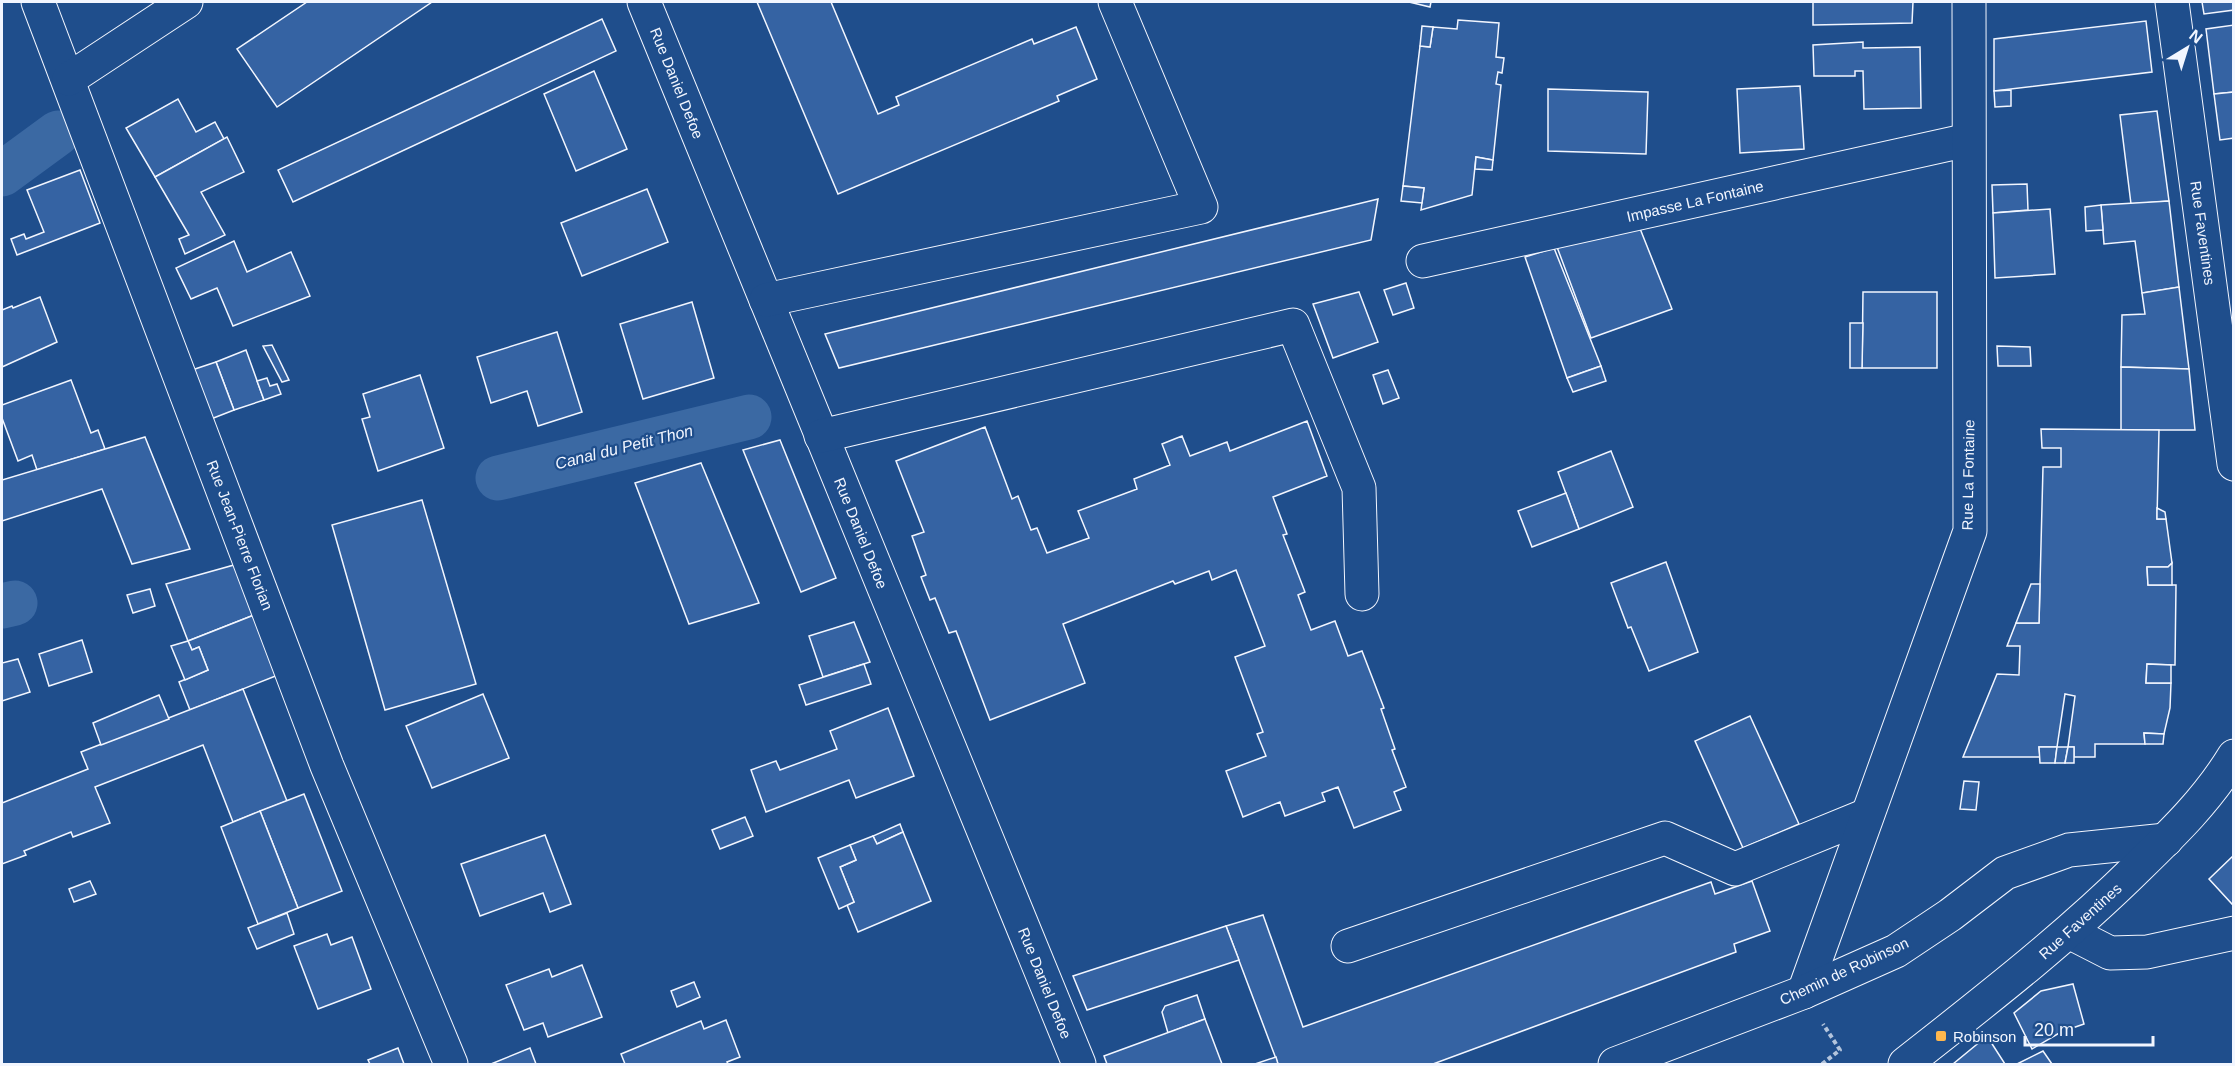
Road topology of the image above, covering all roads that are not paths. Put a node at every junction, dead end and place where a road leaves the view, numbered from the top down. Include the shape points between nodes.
1 (38, 2) edge
2 (186, 2) edge
3 (644, 2) edge
4 (1115, 2) edge
5 (1969, 2) edge
6 (2172, 2) edge
7 (69, 79) junction
8 (1968, 140) junction
9 (1423, 261) dead end
10 (766, 300) junction
11 (821, 436) junction
12 (2234, 464) edge
13 (1362, 594) dead end
14 (2234, 756) edge
15 (1867, 815) junction
16 (2166, 840) junction
17 (2070, 932) junction
18 (2234, 933) edge
19 (1348, 946) dead end
20 (1804, 992) junction
21 (451, 1065) edge
22 (1079, 1065) edge
23 (1615, 1065) edge
24 (1905, 1065) edge

1 - 7 street, Rue Jean-Pierre Florian
2 - 7 street
3 - 10 street, Rue Daniel Defoe
4 - 10 street via 1201,207
5 - 8 street, Rue La Fontaine
6 - 12 street, Rue Faventines
7 - 21 street, Rue Jean-Pierre Florian via 327,765
8 - 9 street, Impasse La Fontaine
8 - 15 street, Rue La Fontaine via 1970,531
10 - 11 street, Rue Daniel Defoe
11 - 13 street via 1293,325 1359,488
11 - 22 street, Rue Daniel Defoe
14 - 16 street, Rue Faventines via 2194,811
15 - 19 street via 1734,869 1665,838
15 - 20 street, Rue La Fontaine
16 - 17 street, Rue Faventines
16 - 20 street, Chemin de Robinson via 2069,850 2005,873 1896,951
17 - 18 street via 2110,954 2147,952
17 - 24 street, Rue Faventines
20 - 23 street, Chemin de Robinson

